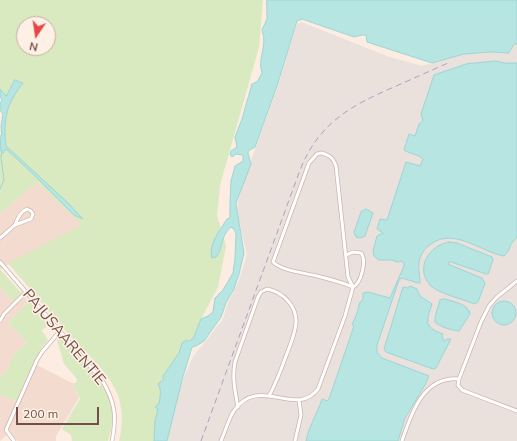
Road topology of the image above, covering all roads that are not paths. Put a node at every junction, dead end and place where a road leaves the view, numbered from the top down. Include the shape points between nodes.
1 (15, 225) junction
2 (0, 238) edge
3 (346, 255) junction
4 (0, 262) edge
5 (517, 281) edge
6 (353, 287) junction
7 (26, 292) junction
8 (0, 321) edge
9 (60, 331) junction
10 (458, 379) junction
11 (269, 396) junction
12 (299, 400) junction
13 (238, 407) junction
14 (517, 411) edge
15 (14, 441) edge
16 (112, 441) edge
17 (222, 441) edge
18 (295, 441) edge
19 (402, 441) edge

1 - 1 street via 31,219 31,211 27,209 22,212
1 - 2 street
3 - 6 street via 348,277
3 - 6 street via 359,252 364,258 359,282
3 - 6 street via 334,159 321,153 316,154 309,163 273,262 294,271
4 - 7 street, PAJUSAARENTIE
5 - 10 street via 489,306
6 - 12 street via 321,382 314,393
7 - 8 street
7 - 9 street, PAJUSAARENTIE
9 - 15 street via 37,360 6,430
9 - 16 street, PAJUSAARENTIE via 95,370 109,391 115,418
10 - 14 street via 462,390
10 - 19 street via 440,382 425,393 414,409
11 - 12 street
11 - 13 street via 252,397
11 - 13 street via 294,335 296,323 286,298 267,289 258,297 235,362 234,388
12 - 18 street via 301,415
13 - 17 street via 232,415

